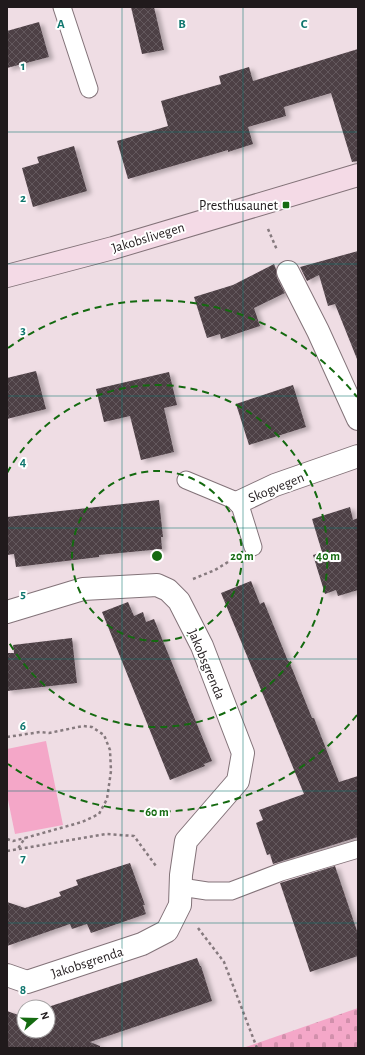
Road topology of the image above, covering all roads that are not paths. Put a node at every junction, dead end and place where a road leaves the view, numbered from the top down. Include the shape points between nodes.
1 (62, 7) edge
2 (89, 89) dead end
3 (358, 175) edge
4 (288, 272) road end
5 (7, 276) edge
6 (358, 419) edge
7 (358, 456) edge
8 (186, 480) dead end
9 (239, 502) junction
10 (253, 547) road end
11 (7, 612) edge
12 (358, 849) edge
13 (180, 896) junction
14 (7, 975) edge

1 - 2 lane
3 - 5 street, Jakobslivegen via 113,248
4 - 6 street
7 - 9 street, Skogvegen via 276,485
8 - 9 lane
9 - 10 lane, Skogvegen
11 - 13 street, Jakobsgrenda via 83,589 157,585 168,590 179,601 202,646 243,753 238,781 186,841
12 - 13 lane via 231,890
13 - 14 street, Jakobsgrenda via 167,930 142,944 27,982

